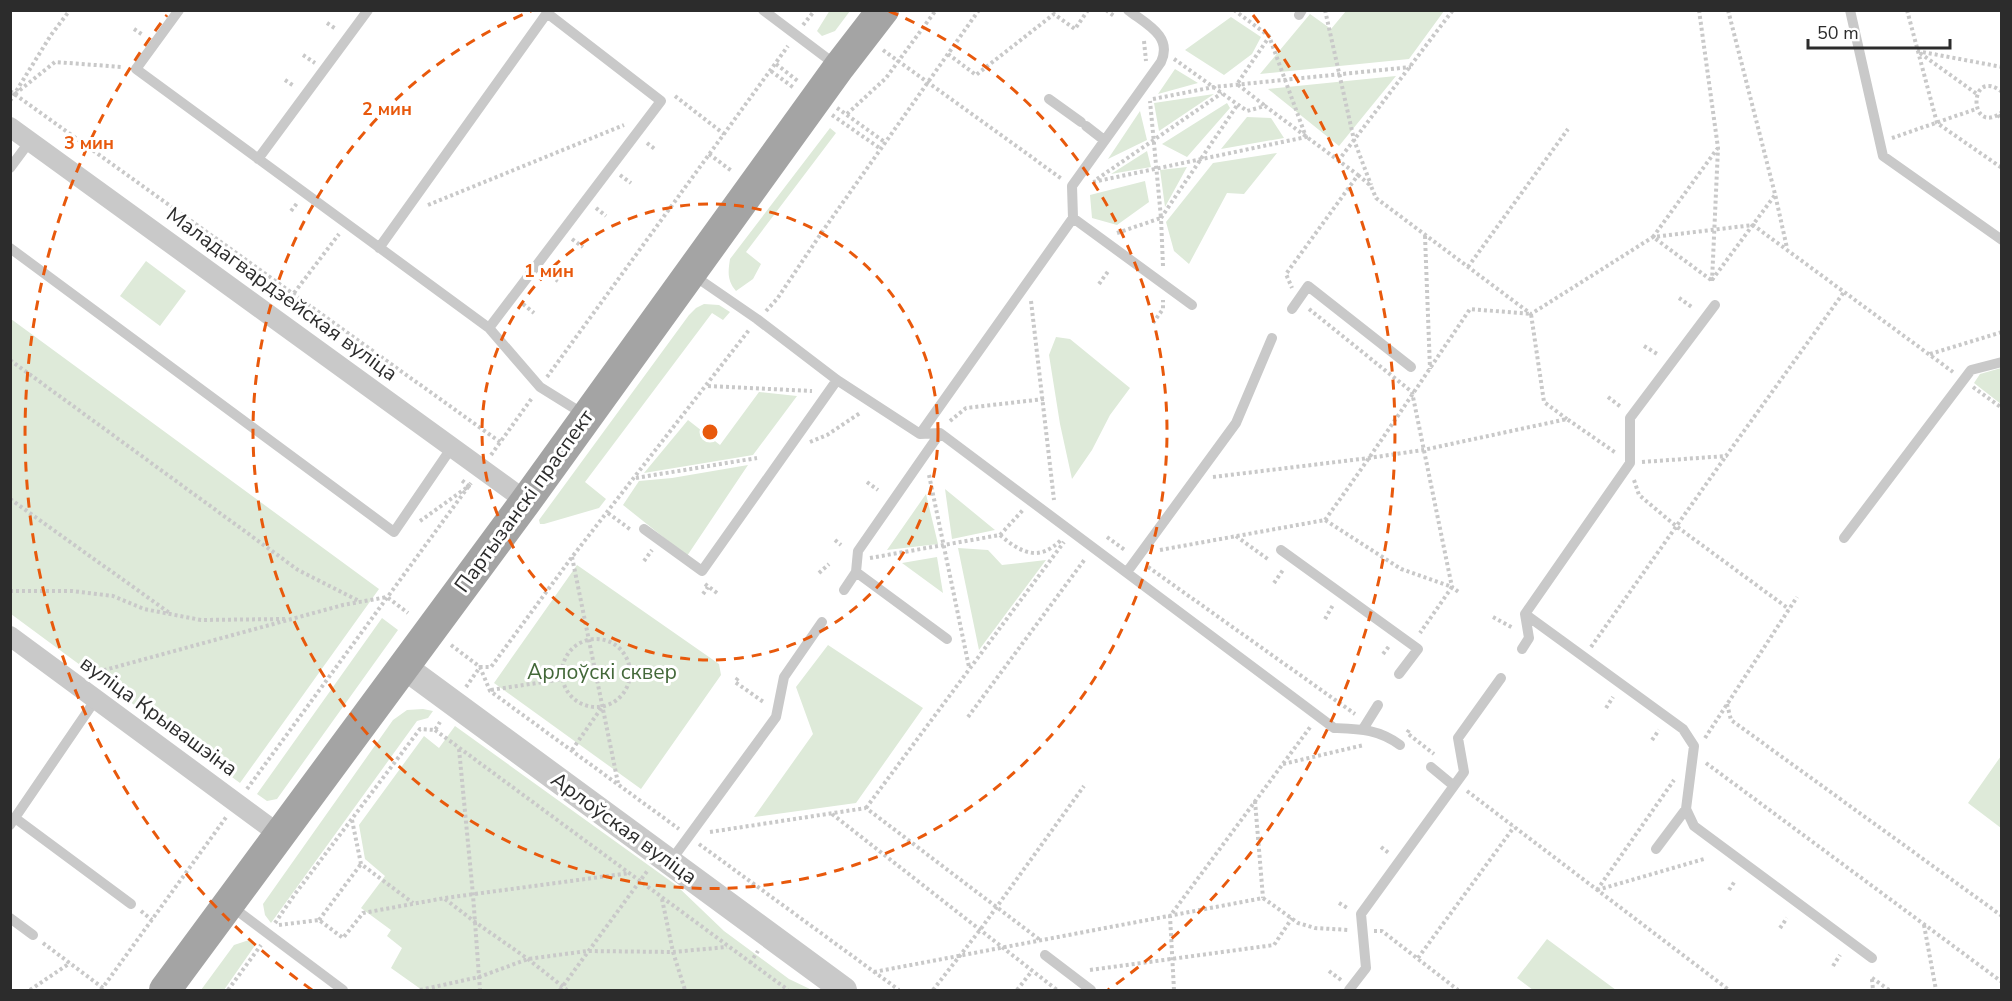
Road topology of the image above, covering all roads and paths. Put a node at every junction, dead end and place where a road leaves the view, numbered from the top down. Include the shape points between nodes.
1 (70, 10) edge
2 (179, 10) edge
3 (368, 10) edge
4 (763, 10) edge
5 (815, 10) edge
6 (883, 10) edge
7 (936, 10) edge
8 (979, 10) edge
9 (1088, 10) edge
10 (1128, 10) edge
11 (1234, 10) edge
12 (1325, 10) edge
13 (1454, 10) edge
14 (1699, 10) edge
15 (1728, 10) edge
16 (1850, 10) edge
17 (1907, 10) edge
18 (327, 23) dead end
19 (134, 29) dead end
20 (340, 32) dead end
21 (796, 35) junction
22 (864, 35) junction
23 (1269, 36) junction
24 (145, 37) dead end
25 (1143, 38) dead end
26 (1917, 51) junction
27 (1165, 53) junction
28 (948, 54) junction
29 (303, 55) dead end
30 (899, 62) junction
31 (317, 64) dead end
32 (122, 67) dead end
33 (839, 67) junction
34 (1411, 67) junction
35 (2001, 67) edge
36 (1338, 74) junction
37 (1286, 79) junction
38 (285, 80) dead end
39 (1148, 80) junction
40 (928, 82) junction
41 (1237, 84) junction
42 (1214, 87) junction
43 (298, 89) dead end
44 (10, 91) edge
45 (2001, 92) edge
46 (1222, 93) junction
47 (15, 94) junction
48 (1977, 94) junction
49 (1050, 99) dead end
50 (1150, 100) junction
51 (10, 101) edge
52 (1238, 104) junction
53 (1265, 106) junction
54 (1976, 109) junction
55 (652, 113) junction
56 (847, 114) dead end
57 (2000, 114) edge
58 (2001, 120) edge
59 (1937, 123) junction
60 (10, 127) edge
61 (1568, 129) dead end
62 (1306, 137) junction
63 (644, 140) dead end
64 (1104, 140) junction
65 (1153, 140) junction
66 (1354, 140) junction
67 (30, 141) junction
68 (1880, 142) junction
69 (1718, 148) junction
70 (656, 150) dead end
71 (258, 159) junction
72 (1200, 159) junction
73 (1338, 161) junction
74 (10, 168) edge
75 (2001, 168) edge
76 (1156, 169) junction
77 (619, 175) dead end
78 (1358, 175) junction
79 (1093, 182) junction
80 (631, 183) dead end
81 (1072, 186) junction
82 (1371, 186) junction
83 (1776, 194) junction
84 (595, 207) dead end
85 (401, 216) junction
86 (606, 216) dead end
87 (1073, 218) junction
88 (1161, 218) junction
89 (1753, 225) junction
90 (1715, 229) junction
91 (341, 231) dead end
92 (1425, 235) junction
93 (1653, 237) junction
94 (1101, 238) junction
95 (572, 239) dead end
96 (2001, 240) edge
97 (583, 247) dead end
98 (10, 248) edge
99 (379, 248) junction
100 (1788, 250) junction
101 (1468, 267) junction
102 (1109, 270) dead end
103 (546, 273) dead end
104 (690, 273) junction
105 (558, 281) dead end
106 (1712, 281) junction
107 (1029, 282) junction
108 (1099, 284) dead end
109 (1844, 292) junction
110 (294, 293) junction
111 (1679, 298) dead end
112 (523, 304) dead end
113 (1192, 305) dead end
114 (1295, 305) junction
115 (1715, 305) dead end
116 (1693, 308) dead end
117 (1162, 309) dead end
118 (534, 313) dead end
119 (1531, 314) junction
120 (757, 319) junction
121 (1153, 323) dead end
122 (489, 328) junction
123 (2001, 332) edge
124 (1272, 338) dead end
125 (1644, 346) dead end
126 (1929, 354) junction
127 (1659, 355) dead end
128 (10, 360) edge
129 (2001, 362) edge
130 (1411, 367) dead end
131 (1430, 369) junction
132 (837, 380) junction
133 (1964, 380) junction
134 (708, 386) junction
135 (540, 387) junction
136 (829, 392) junction
137 (1412, 392) junction
138 (1608, 397) dead end
139 (1044, 399) junction
140 (1621, 407) dead end
141 (2001, 408) edge
142 (860, 413) dead end
143 (586, 416) junction
144 (1568, 419) junction
145 (950, 421) dead end
146 (940, 433) junction
147 (920, 434) junction
148 (500, 442) junction
149 (452, 447) junction
150 (1423, 450) junction
151 (785, 454) junction
152 (924, 456) junction
153 (1726, 456) junction
154 (757, 458) dead end
155 (1370, 458) junction
156 (1630, 463) junction
157 (481, 468) junction
158 (635, 478) junction
159 (1194, 480) junction
160 (867, 482) dead end
161 (469, 486) junction
162 (878, 490) dead end
163 (10, 499) edge
164 (1054, 500) dead end
165 (526, 501) junction
166 (1024, 509) dead end
167 (1325, 520) junction
168 (1676, 526) junction
169 (412, 527) dead end
170 (644, 529) dead end
171 (1073, 531) junction
172 (1102, 534) dead end
173 (1000, 535) junction
174 (1062, 538) dead end
175 (1844, 538) dead end
176 (835, 540) dead end
177 (841, 544) dead end
178 (943, 545) junction
179 (654, 547) dead end
180 (1281, 550) dead end
181 (572, 557) junction
182 (1137, 558) junction
183 (857, 560) junction
184 (644, 561) dead end
185 (1083, 561) dead end
186 (829, 564) dead end
187 (1283, 570) dead end
188 (856, 572) junction
189 (1127, 572) junction
190 (819, 573) dead end
191 (1274, 583) dead end
192 (708, 587) dead end
193 (1452, 587) junction
194 (844, 590) dead end
195 (10, 591) edge
196 (1460, 593) dead end
197 (703, 594) dead end
198 (387, 597) junction
199 (1797, 597) dead end
200 (361, 602) junction
201 (1333, 605) dead end
202 (1789, 609) junction
203 (408, 613) dead end
204 (1525, 614) junction
205 (173, 615) junction
206 (292, 618) junction
207 (1324, 619) dead end
208 (822, 621) dead end
209 (10, 636) edge
210 (947, 639) dead end
211 (589, 640) junction
212 (451, 645) dead end
213 (1390, 645) dead end
214 (1412, 645) junction
215 (1522, 649) dead end
216 (1383, 654) dead end
217 (1584, 657) junction
218 (403, 666) junction
219 (480, 667) junction
220 (970, 668) junction
221 (597, 674) junction
222 (1400, 674) dead end
223 (738, 678) dead end
224 (1501, 678) dead end
225 (563, 680) junction
226 (466, 687) dead end
227 (490, 690) junction
228 (90, 695) junction
229 (1613, 697) dead end
230 (1727, 703) junction
231 (1378, 705) dead end
232 (603, 707) junction
233 (770, 707) dead end
234 (1606, 708) dead end
235 (1319, 716) junction
236 (968, 717) dead end
237 (440, 722) dead end
238 (1365, 726) junction
239 (435, 730) junction
240 (1659, 730) dead end
241 (1652, 740) dead end
242 (1396, 742) joint
243 (459, 748) junction
244 (572, 750) junction
245 (1693, 754) junction
246 (1283, 764) junction
247 (1431, 767) dead end
248 (618, 784) junction
249 (1084, 786) dead end
250 (1454, 786) junction
251 (1470, 794) dead end
252 (243, 795) dead end
253 (1256, 801) junction
254 (866, 808) junction
255 (1686, 809) junction
256 (231, 811) dead end
257 (832, 814) junction
258 (352, 819) junction
259 (13, 822) edge
260 (1514, 827) junction
261 (280, 835) junction
262 (688, 836) junction
263 (1656, 849) dead end
264 (1704, 859) dead end
265 (670, 862) junction
266 (361, 864) junction
267 (631, 873) junction
268 (640, 880) junction
269 (1736, 881) dead end
270 (1597, 890) junction
271 (1729, 890) dead end
272 (473, 895) junction
273 (445, 898) junction
274 (662, 898) junction
275 (1263, 898) junction
276 (414, 903) junction
277 (131, 904) dead end
278 (228, 904) junction
279 (996, 907) junction
280 (1170, 916) junction
281 (2001, 916) edge
282 (10, 918) edge
283 (1292, 918) junction
284 (1787, 918) dead end
285 (319, 920) junction
286 (475, 922) junction
287 (1924, 924) junction
288 (1780, 928) dead end
289 (980, 930) junction
290 (1364, 930) junction
291 (269, 933) junction
292 (33, 935) joint
293 (1040, 940) junction
294 (728, 947) junction
295 (1002, 947) junction
296 (587, 951) junction
297 (673, 952) junction
298 (961, 955) junction
299 (1045, 955) dead end
300 (1840, 955) dead end
301 (1418, 958) junction
302 (1872, 958) dead end
303 (528, 959) junction
304 (1173, 960) junction
305 (70, 963) junction
306 (1833, 966) dead end
307 (1032, 970) junction
308 (873, 972) junction
309 (1329, 972) dead end
310 (1068, 973) junction
311 (1036, 974) junction
312 (479, 977) junction
313 (2001, 982) edge
314 (1347, 986) edge
315 (102, 989) edge
316 (561, 989) edge
317 (30, 990) edge
318 (165, 990) edge
319 (228, 990) edge
320 (343, 990) edge
321 (420, 990) edge
322 (480, 990) edge
323 (567, 990) edge
324 (686, 990) edge
325 (788, 990) edge
326 (844, 990) edge
327 (899, 990) edge
328 (933, 990) edge
329 (1017, 990) edge
330 (1058, 990) edge
331 (1090, 990) edge
332 (1174, 990) edge
333 (1458, 990) edge
334 (1729, 990) edge
335 (1873, 990) edge
336 (1888, 990) edge
337 (1936, 990) edge

1 - 47 path
2 - 71 lane via 136,69
3 - 71 lane
4 - 21 lane
5 - 21 path
6 - 22 main road, Партызанскі праспект
7 - 30 path
8 - 28 path
9 - 28 path via 1075,29 1054,14 976,75
10 - 27 lane via 1159,34
11 - 23 path
12 - 36 path
13 - 34 path
14 - 69 path
15 - 83 path
16 - 68 lane
17 - 26 path
18 - 20 path
19 - 24 path
21 - 33 lane
21 - 135 path
22 - 30 path
22 - 33 main road, Партызанскі праспект
23 - 37 path
23 - 41 path
25 - 39 path
26 - 35 path
26 - 48 path
26 - 59 path
27 - 39 lane
27 - 42 path
28 - 40 path
29 - 31 path
30 - 40 path
30 - 56 path
32 - 47 path via 55,62
33 - 104 main road, Партызанскі праспект
34 - 36 path
34 - 66 path
36 - 37 path
36 - 66 path
37 - 41 path
37 - 62 path
38 - 43 path
39 - 50 path
39 - 64 lane
40 - 81 path
40 - 120 path via 777,299
41 - 42 path
41 - 53 path
42 - 46 path
42 - 50 path
44 - 47 path
45 - 48 path via 1990,86
46 - 52 path
46 - 65 path
47 - 51 path
47 - 110 path
48 - 54 path
49 - 64 lane
50 - 65 path
52 - 53 path via 1247,111
52 - 72 path
53 - 62 path
54 - 57 path via 1983,116
54 - 59 path
55 - 85 path
55 - 85 lane via 661,101 547,13
55 - 122 lane
57 - 58 path
59 - 68 path
59 - 75 path
60 - 67 street, Маладагвардзейская вуліца
61 - 101 path
62 - 72 path
62 - 73 path
63 - 70 path
64 - 81 lane
65 - 76 path
65 - 79 path
66 - 73 path
66 - 82 path
67 - 74 lane
67 - 149 street, Маладагвардзейская вуліца
68 - 96 lane via 1883,156
69 - 90 path
69 - 93 path
71 - 99 lane
72 - 76 path
72 - 88 path
73 - 78 path
76 - 79 path
76 - 88 path
77 - 80 path
78 - 82 path
78 - 114 path via 1286,274
79 - 81 path
81 - 87 lane
82 - 92 path via 1376,198
83 - 89 path
83 - 100 path
84 - 86 path
85 - 99 lane
87 - 94 lane
87 - 107 lane
88 - 94 path
89 - 90 path
89 - 100 path
89 - 106 path
90 - 93 path
90 - 106 path
91 - 110 path
92 - 101 path
92 - 131 path
93 - 106 path
93 - 119 path
94 - 113 lane
95 - 97 path
98 - 149 lane via 394,532
99 - 122 lane
100 - 109 path
101 - 119 path
102 - 108 path
103 - 105 path
104 - 120 lane
104 - 143 main road, Партызанскі праспект
107 - 139 path
107 - 147 lane
109 - 126 path
109 - 153 path
110 - 148 path
111 - 116 path
112 - 118 path
114 - 130 lane via 1308,286
114 - 137 path
115 - 156 lane via 1630,418
117 - 121 path
119 - 131 path via 1470,309
119 - 144 path via 1544,402
120 - 132 lane
120 - 134 path
122 - 135 lane
123 - 126 path
124 - 159 lane via 1236,423
125 - 127 path
126 - 133 path
128 - 200 path via 298,570
129 - 133 lane via 1971,370
131 - 137 path
132 - 136 lane
132 - 147 lane
133 - 141 path
133 - 175 lane
134 - 136 path
134 - 158 path
135 - 143 lane
135 - 148 path
136 - 151 lane
137 - 150 path
137 - 155 path
138 - 140 path
139 - 145 path via 966,408
139 - 164 path
142 - 151 path via 827,435
143 - 165 main road, Партызанскі праспект
144 - 150 path
144 - 156 path
146 - 147 lane
146 - 152 lane
146 - 171 lane
148 - 157 path
149 - 157 street, Маладагвардзейская вуліца
150 - 155 path
150 - 193 path
151 - 170 lane via 702,571
152 - 178 path
152 - 183 lane via 858,551
153 - 156 path
153 - 168 path
154 - 158 path
155 - 159 path
155 - 167 path
156 - 168 path via 1639,495
156 - 204 lane
157 - 161 path
157 - 165 street, Маладагвардзейская вуліца
158 - 181 path
159 - 182 lane
160 - 162 path
161 - 169 path
161 - 198 path
163 - 205 path
165 - 218 main road, Партызанскі праспект
166 - 173 path
167 - 182 path via 1155,551
167 - 193 path via 1401,569
168 - 202 path
168 - 217 path
171 - 189 lane
171 - 220 path
172 - 182 path
173 - 174 path via 1015,548 1036,554 1052,549
173 - 178 path
176 - 177 path
178 - 183 path
178 - 220 path
179 - 184 path
180 - 214 lane
181 - 211 path
181 - 219 path via 491,667
182 - 189 lane
182 - 238 path
183 - 188 lane
185 - 236 path
186 - 190 path
187 - 191 path
188 - 194 lane
188 - 210 lane
189 - 235 lane
192 - 197 path
193 - 196 path
193 - 214 path
195 - 205 path via 72,591 113,596 144,609
198 - 200 path
198 - 203 path
198 - 252 path
199 - 202 path
200 - 206 path
201 - 207 path
202 - 230 path
204 - 215 lane via 1529,638
204 - 217 lane
205 - 206 path via 201,620
206 - 228 path via 101,671
208 - 262 lane via 783,677 776,717
209 - 228 street, вуліца Крывашэіна
211 - 221 path
211 - 225 path via 569,652 563,662
211 - 232 path via 607,640 616,645 629,664 628,687 612,704
212 - 219 path
213 - 216 path
214 - 222 lane via 1418,649
217 - 245 lane via 1683,729 1694,746
218 - 261 main road, Партызанскі праспект
218 - 265 street, Арлоўская вуліца
219 - 226 path
219 - 227 path
220 - 254 path
221 - 225 path
221 - 232 path
223 - 233 path via 735,682
224 - 250 lane via 1458,738 1464,772
225 - 227 path
225 - 232 path via 578,703
227 - 244 path
228 - 259 lane
228 - 261 street, вуліца Крывашэіна
229 - 234 path
230 - 245 path
230 - 281 path via 1731,720
231 - 238 lane
232 - 244 path
232 - 248 path
235 - 238 lane via 1334,728
235 - 246 path
237 - 239 path
238 - 242 lane
239 - 243 path
239 - 258 path via 420,729
240 - 241 path
242 - 246 path
243 - 267 path
243 - 272 path
244 - 248 path
245 - 255 lane
245 - 270 path
245 - 287 path
246 - 253 path
247 - 250 lane
248 - 262 path
249 - 279 path
250 - 290 lane via 1361,914
251 - 260 path
253 - 275 path
253 - 280 path
254 - 257 path
254 - 279 path
255 - 263 lane
255 - 302 lane via 1694,826
256 - 315 path
257 - 262 path
257 - 289 path
258 - 266 path
258 - 285 path via 273,926
259 - 277 lane
260 - 270 path
260 - 301 path
261 - 278 main road, Партызанскі праспект
262 - 265 lane
262 - 308 path
264 - 270 path
265 - 326 street, Арлоўская вуліца
266 - 276 path
266 - 285 path
267 - 268 path
267 - 272 path
268 - 274 path
268 - 296 path
269 - 271 path
270 - 334 path
272 - 273 path
272 - 286 path
273 - 276 path
273 - 286 path
274 - 294 path
274 - 297 path
275 - 280 path
275 - 283 path
276 - 285 path via 363,913 343,938
278 - 291 lane
278 - 318 main road, Партызанскі праспект
279 - 289 path
279 - 293 path
280 - 293 path
280 - 304 path
282 - 292 lane
283 - 290 path via 1315,928
283 - 304 path via 1274,945
284 - 288 path
286 - 303 path
286 - 312 path
287 - 313 path
287 - 337 path
289 - 295 path
289 - 298 path
290 - 301 path via 1383,931
290 - 314 lane via 1366,968
291 - 319 path
291 - 320 lane
292 - 305 path
293 - 295 path
294 - 297 path
294 - 325 path
295 - 298 path
295 - 307 path
296 - 297 path
296 - 303 path
296 - 316 path
297 - 324 path
298 - 308 path
298 - 328 path
299 - 310 lane
300 - 306 path
301 - 333 path
303 - 312 path
303 - 316 path
304 - 310 path
304 - 332 path
305 - 315 path
305 - 317 path
307 - 311 path
307 - 329 path
308 - 327 path
309 - 314 path
310 - 311 path
310 - 331 lane
311 - 330 path
312 - 321 path
312 - 322 path
316 - 323 path
335 - 336 path via 1872,978

